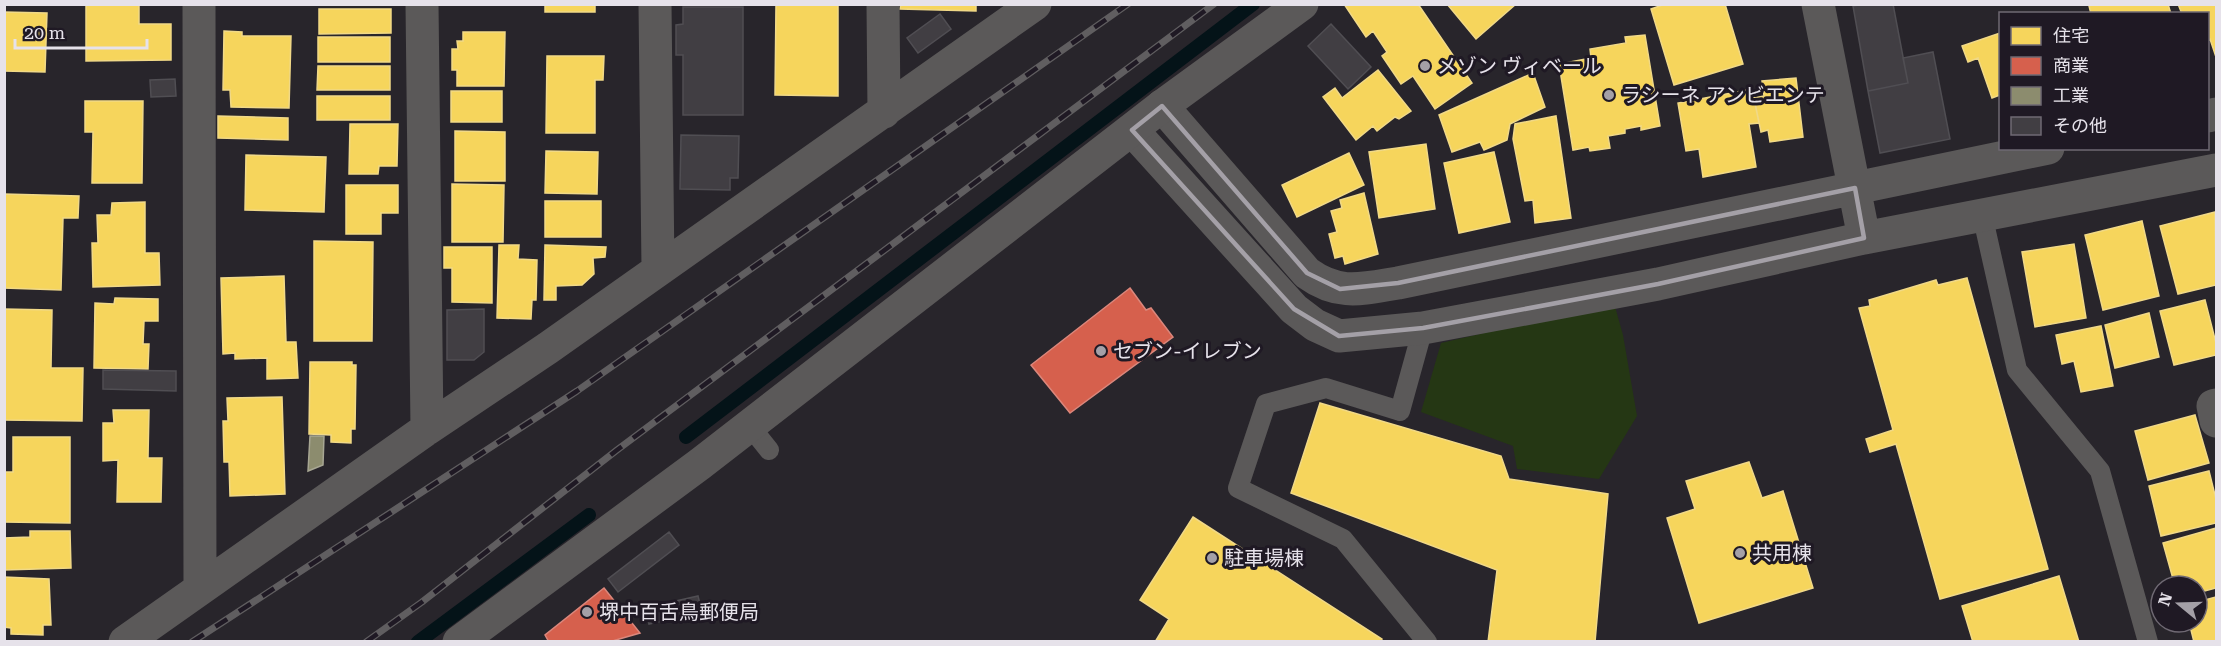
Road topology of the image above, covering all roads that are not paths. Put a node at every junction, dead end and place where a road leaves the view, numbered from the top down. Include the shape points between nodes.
1 (199, 4) edge
2 (422, 4) edge
3 (655, 4) edge
4 (884, 4) edge
5 (1035, 4) edge
6 (1302, 4) edge
7 (1818, 4) edge
8 (1162, 106) junction
9 (884, 112) junction
10 (1132, 130) junction
11 (2038, 150) edge
12 (2217, 170) edge
13 (1855, 188) junction
14 (1982, 214) junction
15 (1864, 238) junction
16 (658, 269) junction
17 (1423, 328) junction
18 (2217, 405) edge
19 (2217, 421) edge
20 (427, 429) junction
21 (200, 587) junction
22 (125, 642) edge
23 (459, 642) edge
24 (1426, 642) edge
25 (2148, 642) edge

1 - 21 street
2 - 20 street
3 - 16 street
4 - 9 street
5 - 9 street
6 - 8 street
7 - 13 street
8 - 10 street
8 - 13 street via 1307,273 1322,284 1340,289 1398,283
9 - 16 street
10 - 17 street via 1294,309 1315,325 1340,336
10 - 23 street via 759,437 621,524
11 - 13 street
12 - 14 street
13 - 15 street
14 - 15 street
14 - 25 lane via 2017,370 2100,471
15 - 17 street via 1658,285
16 - 20 street
17 - 24 lane via 1400,411 1326,388 1266,404 1238,488 1343,539
18 - 19 street via 2213,406
20 - 21 street
21 - 22 street

